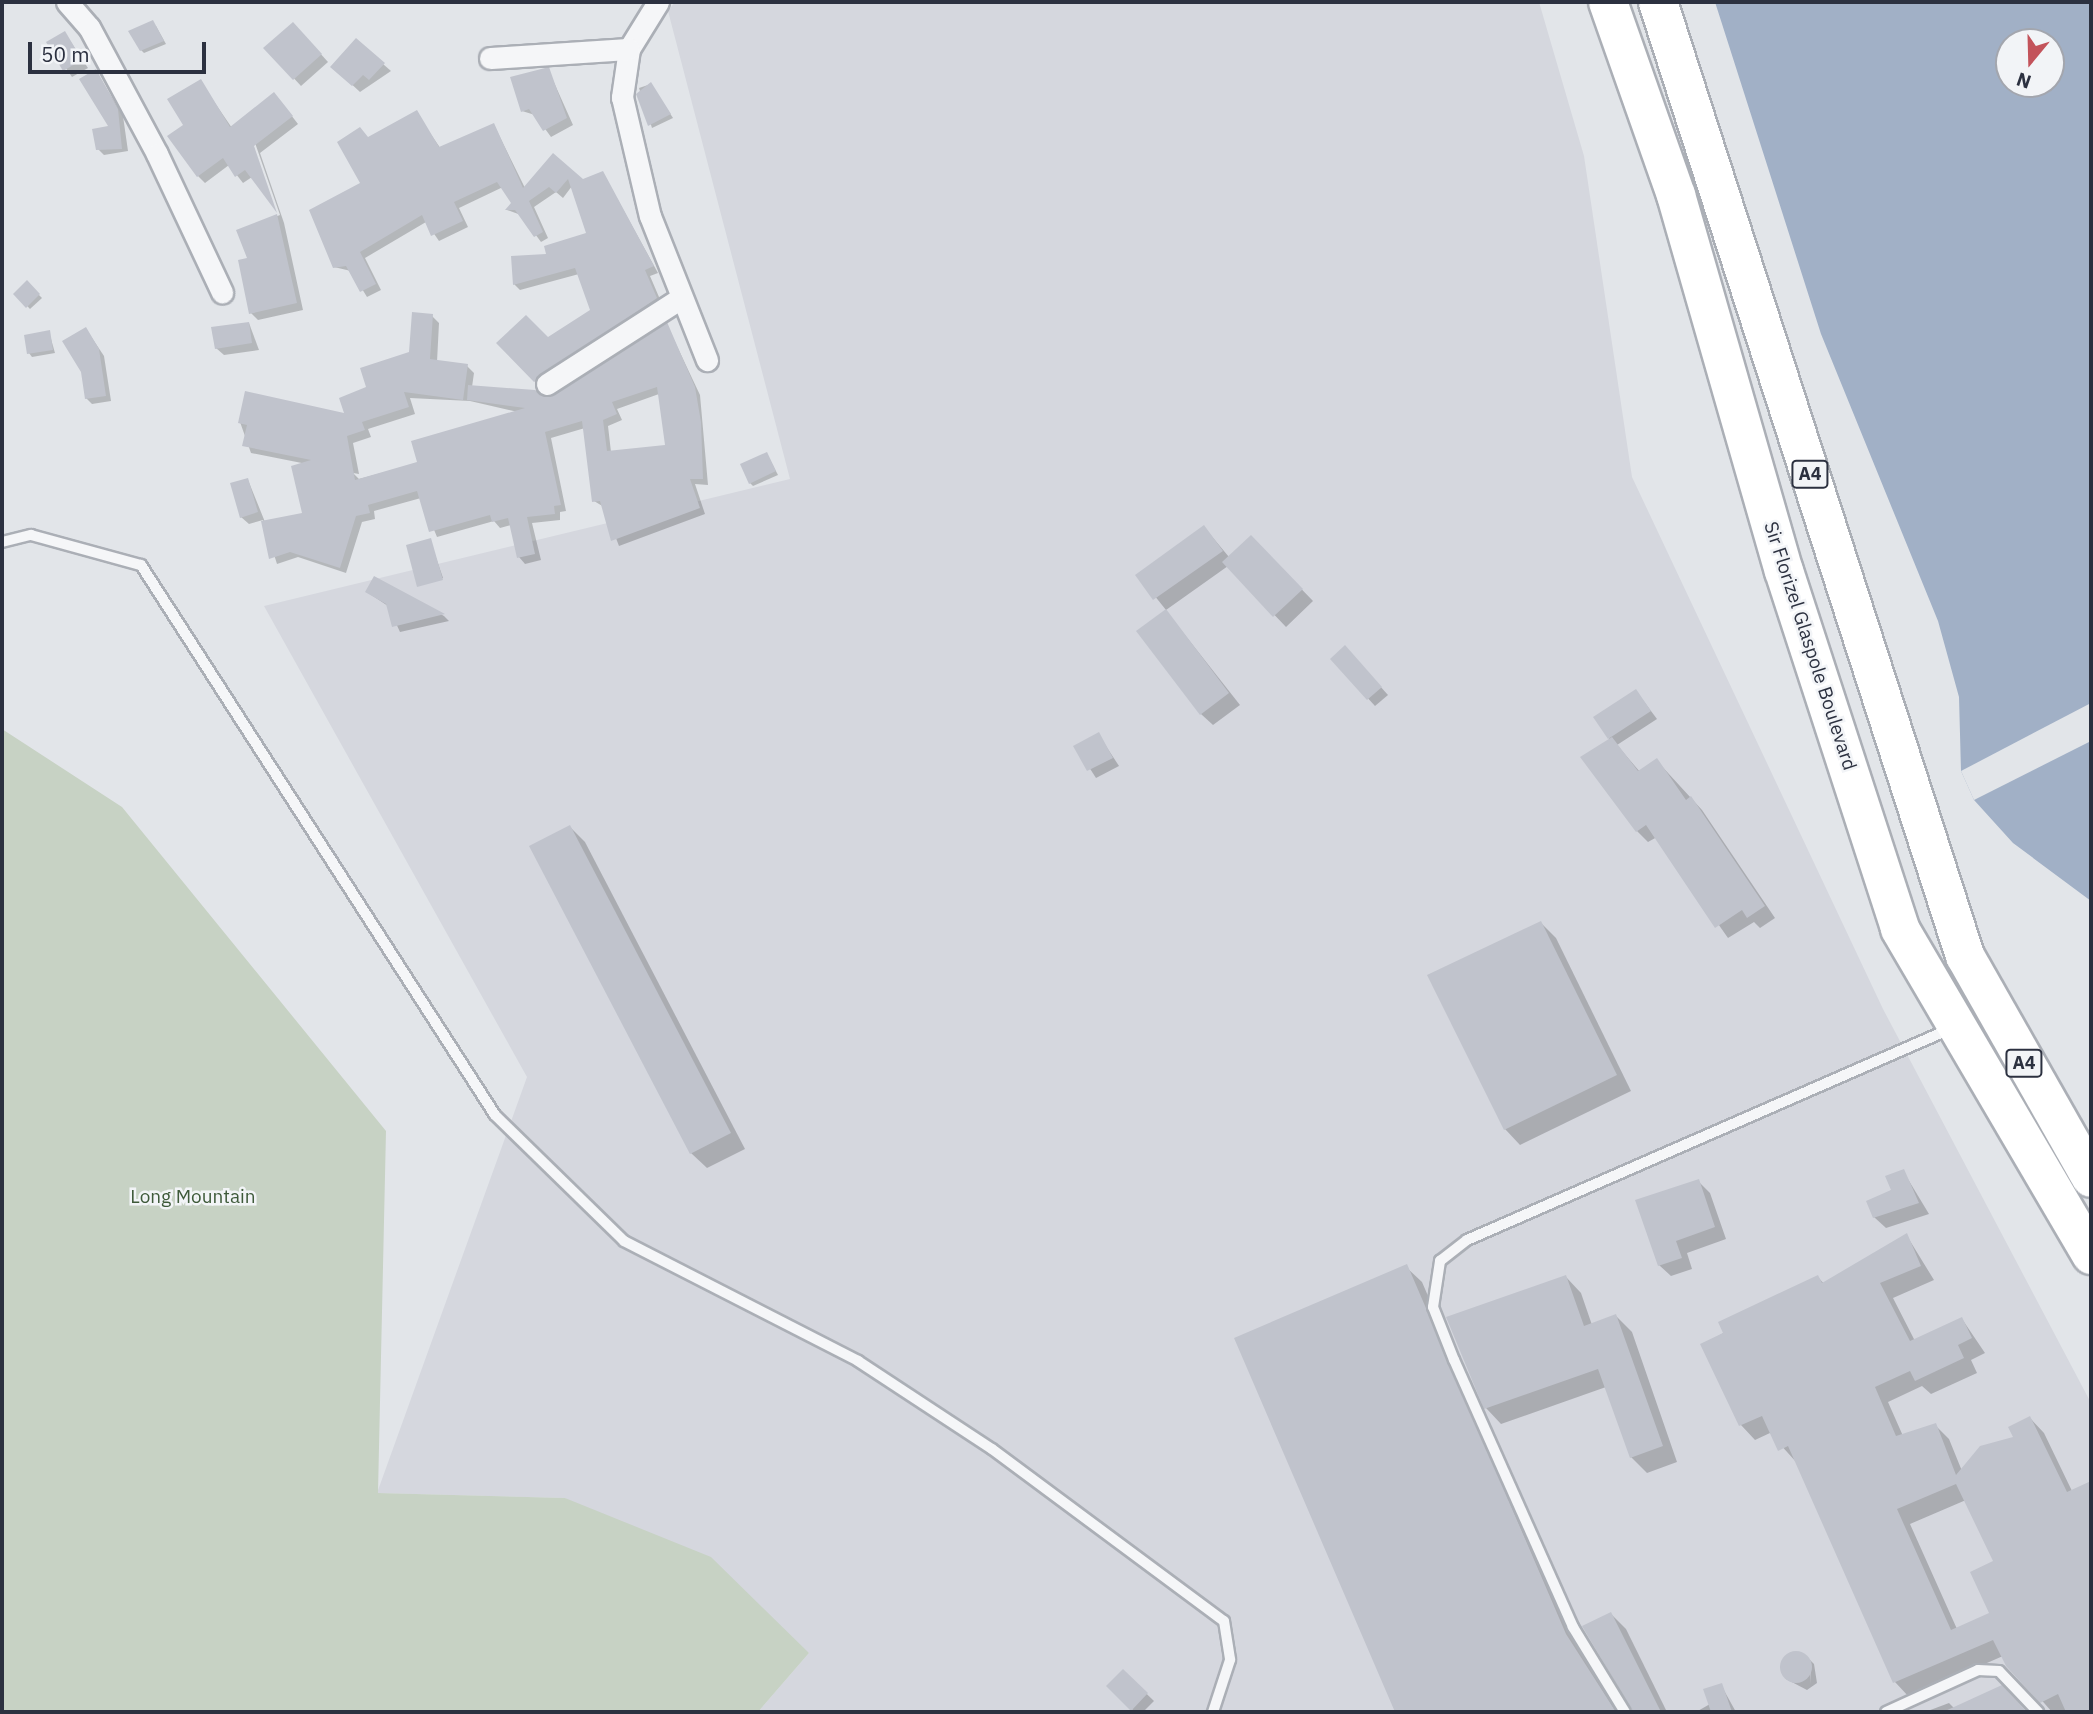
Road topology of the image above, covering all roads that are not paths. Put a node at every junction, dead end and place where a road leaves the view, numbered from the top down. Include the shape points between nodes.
1 (67, 2) edge
2 (658, 2) edge
3 (1608, 2) edge
4 (1658, 2) edge
5 (629, 49) junction
6 (490, 58) dead end
7 (222, 292) dead end
8 (681, 298) junction
9 (707, 360) dead end
10 (547, 384) dead end
11 (2, 542) edge
12 (1955, 1026) junction
13 (2091, 1178) edge
14 (2091, 1255) edge
15 (1213, 1712) edge
16 (1625, 1712) edge
17 (1886, 1712) edge
18 (2038, 1712) edge

1 - 7 street via 89,27 158,154
2 - 5 street
3 - 12 highway, Sir Florizel Glaspole Boulevard / A4 via 1676,195 1784,571 1900,929
4 - 13 highway, A4 via 1965,956
5 - 6 street
5 - 8 street via 622,97 650,216
8 - 9 street
8 - 10 street
11 - 15 lane via 31,535 141,565 495,1115 624,1241 858,1361 992,1449 1224,1621 1230,1660
12 - 14 highway, Sir Florizel Glaspole Boulevard / A4
12 - 16 lane via 1467,1240 1440,1261 1433,1307 1454,1360 1573,1626
17 - 18 lane via 1979,1670 1999,1671

